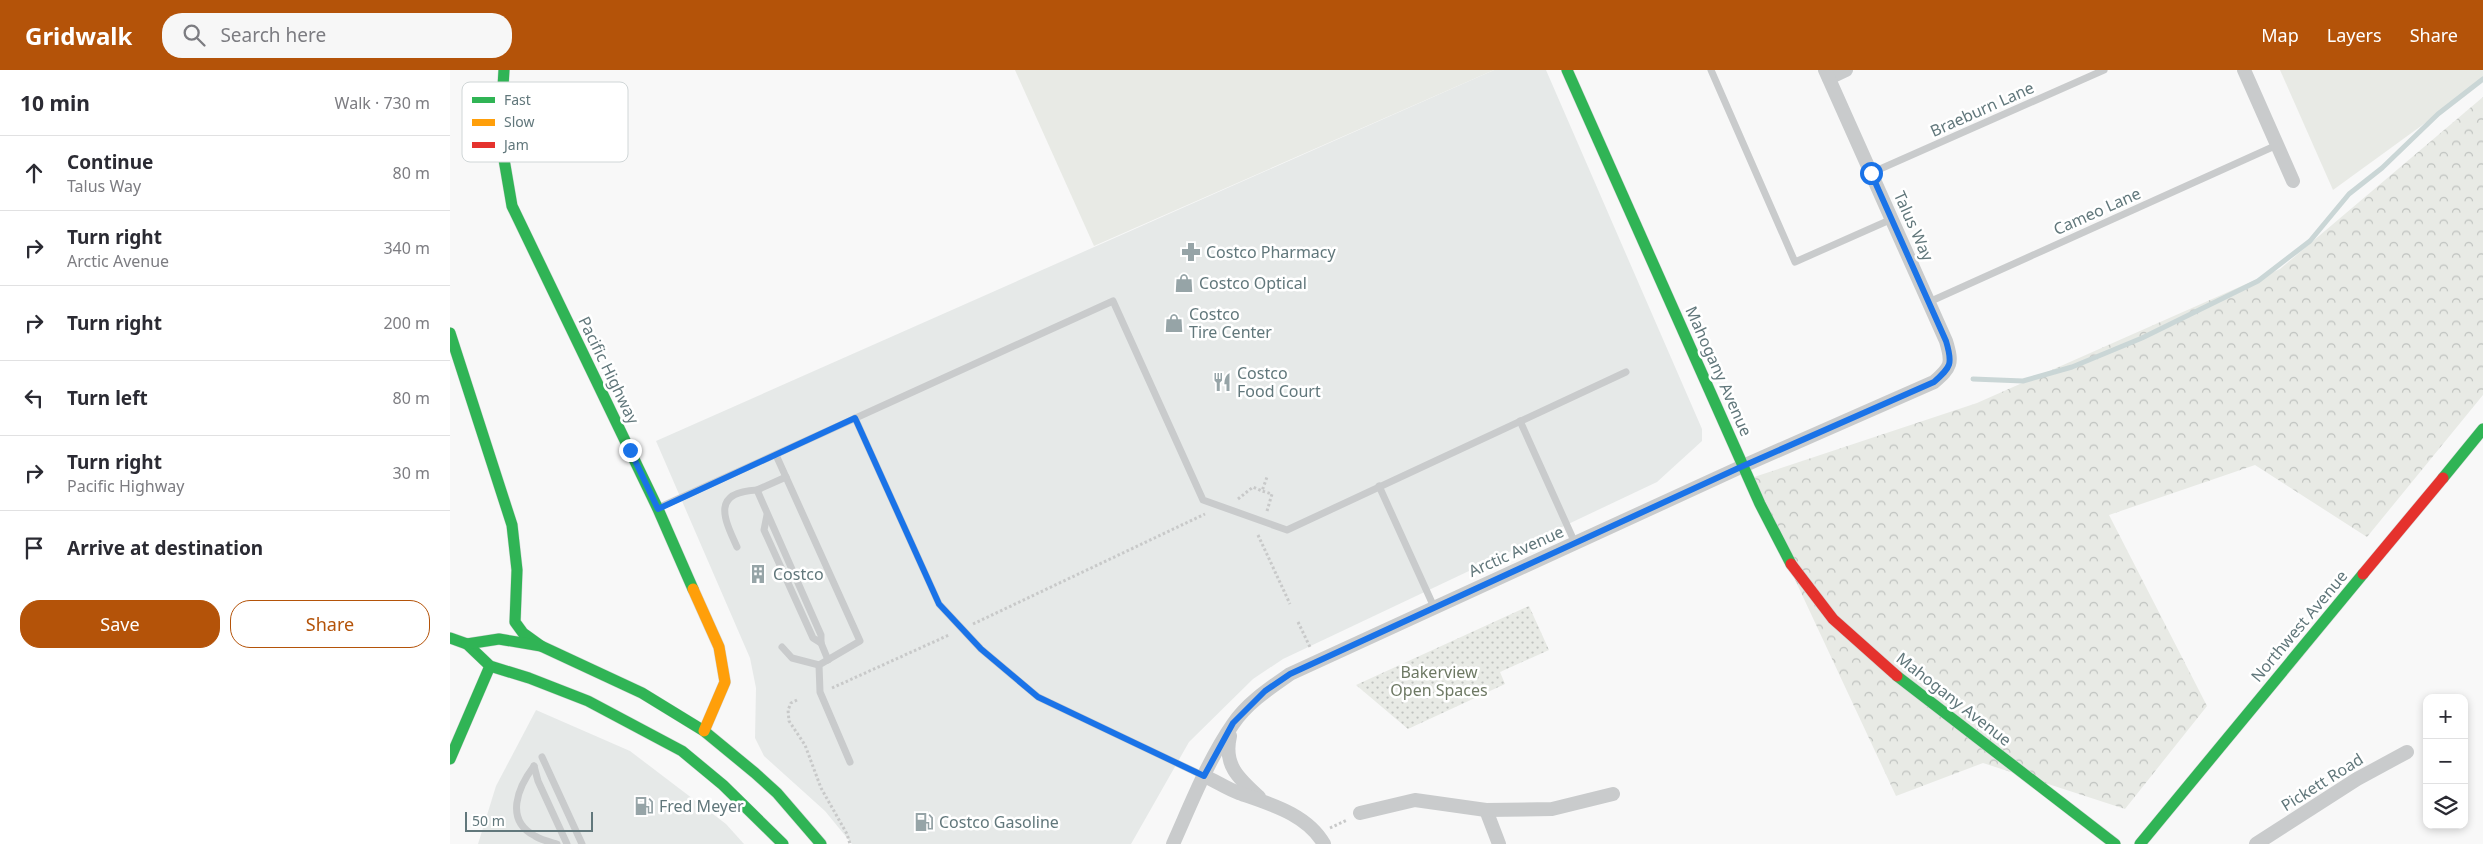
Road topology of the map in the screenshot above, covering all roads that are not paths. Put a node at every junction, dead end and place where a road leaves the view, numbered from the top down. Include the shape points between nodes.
1 (1567, 70) edge
2 (1711, 70) edge
3 (1846, 70) edge
4 (2104, 70) edge
5 (2244, 70) edge
6 (1827, 74) edge
7 (2277, 145) junction
8 (504, 162) edge
9 (1871, 173) junction
10 (2293, 181) dead end
11 (1892, 219) junction
12 (1929, 302) junction
13 (450, 333) edge
14 (1947, 370) joint
15 (1626, 372) dead end
16 (855, 418) junction
17 (1520, 421) junction
18 (2483, 429) edge
19 (776, 454) junction
20 (1743, 466) junction
21 (786, 477) junction
22 (1379, 486) junction
23 (757, 490) junction
24 (658, 509) junction
25 (1575, 544) junction
26 (736, 547) dead end
27 (1434, 607) junction
28 (450, 638) edge
29 (467, 644) junction
30 (541, 646) junction
31 (782, 647) dead end
32 (828, 660) junction
33 (819, 665) junction
34 (490, 666) junction
35 (1233, 723) junction
36 (704, 731) junction
37 (2407, 752) dead end
38 (542, 757) dead end
39 (450, 760) edge
40 (850, 762) dead end
41 (1204, 776) junction
42 (1613, 794) dead end
43 (1262, 800) junction
44 (1486, 810) junction
45 (1360, 813) road end
46 (1321, 839) edge
47 (557, 844) edge
48 (567, 844) edge
49 (582, 844) edge
50 (783, 844) edge
51 (821, 844) edge
52 (1172, 844) edge
53 (1499, 844) edge
54 (2115, 844) edge
55 (2140, 844) edge
56 (2256, 844) edge

1 - 20 main road, Mahogany Avenue
2 - 11 lane via 1795,262
3 - 6 street
4 - 9 lane, Braeburn Lane
5 - 7 street
6 - 9 street, Talus Way
7 - 10 street
7 - 12 lane, Cameo Lane
8 - 24 main road, Pacific Highway via 512,206
9 - 11 street, Talus Way
11 - 12 street, Talus Way
12 - 14 street, Talus Way via 1952,359
13 - 30 main road via 512,525 517,570 516,622 523,633
14 - 20 street, Arctic Avenue via 1934,382
15 - 17 lane
16 - 19 lane
16 - 22 lane via 1113,301 1203,500 1287,530
16 - 41 lane via 939,604 981,649 1038,697
17 - 22 lane
17 - 25 lane
18 - 55 main road, Northwest Avenue
19 - 21 lane
19 - 24 lane
20 - 25 street, Arctic Avenue
20 - 54 main road, Mahogany Avenue via 1787,558 1833,619 1887,668
21 - 23 lane
21 - 32 lane via 860,641
22 - 27 lane
23 - 26 lane via 736,493 724,507 724,519
23 - 32 lane via 822,635 821,643
24 - 36 main road, Pacific Highway via 719,647 725,682
25 - 27 street, Arctic Avenue
27 - 35 street, Arctic Avenue via 1290,674 1265,691
28 - 29 main road
29 - 30 main road via 499,639
29 - 34 main road
30 - 36 main road via 642,693
31 - 33 lane via 792,658
32 - 33 lane
33 - 40 lane via 820,692
34 - 39 main road
34 - 50 main road via 588,701 682,751 723,785
35 - 41 street, Arctic Avenue
35 - 43 street via 1227,750 1233,769
36 - 51 main road via 755,772
37 - 56 street, Pickett Road
38 - 49 lane
41 - 43 street
41 - 52 street, Arctic Avenue
42 - 44 street via 1552,809
43 - 46 street via 1296,816
44 - 45 street via 1416,800
44 - 53 street
47 - 48 lane via 534,836 524,827 515,808 519,788 534,766

